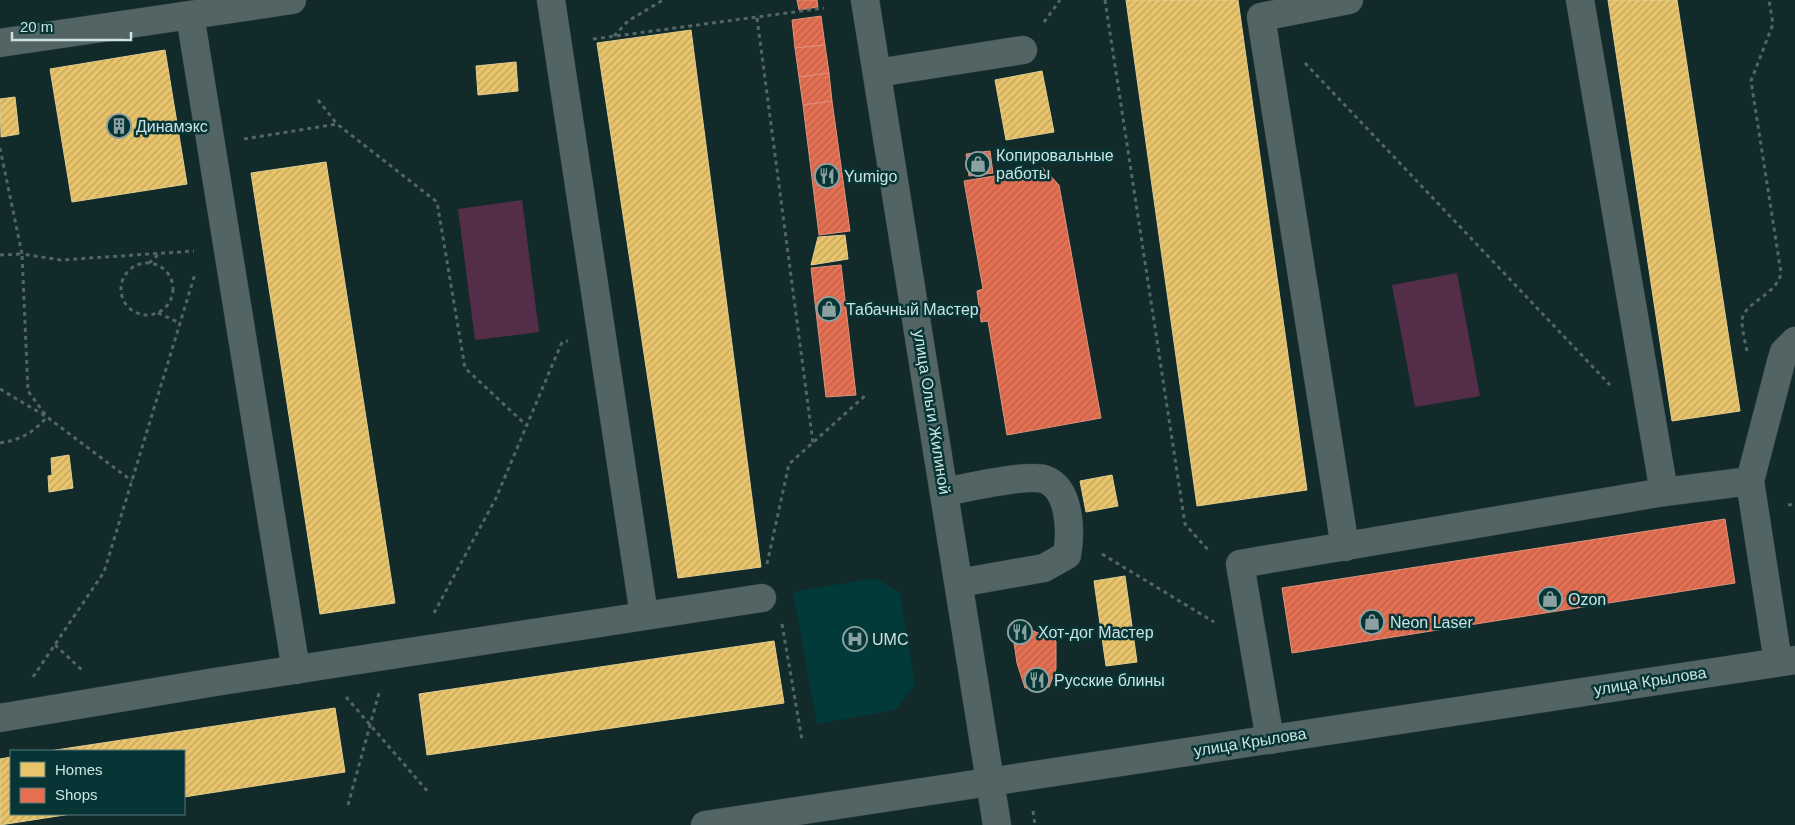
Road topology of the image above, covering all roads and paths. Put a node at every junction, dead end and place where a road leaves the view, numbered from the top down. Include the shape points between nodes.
1 (292, 0) edge
2 (551, 0) edge
3 (663, 0) edge
4 (866, 0) edge
5 (1105, 0) edge
6 (1349, 0) edge
7 (1580, 0) edge
8 (1769, 0) edge
9 (824, 8) dead end
10 (190, 15) junction
11 (757, 18) junction
12 (614, 36) junction
13 (0, 43) edge
14 (557, 44) junction
15 (1023, 50) dead end
16 (1302, 60) dead end
17 (877, 73) junction
18 (318, 100) dead end
19 (337, 124) junction
20 (211, 144) junction
21 (0, 148) edge
22 (215, 249) junction
23 (22, 254) junction
24 (160, 254) junction
25 (0, 255) edge
26 (148, 263) junction
27 (157, 312) junction
28 (180, 323) junction
29 (602, 338) junction
30 (1795, 341) edge
31 (1747, 355) dead end
32 (0, 388) edge
33 (1613, 388) dead end
34 (867, 394) dead end
35 (47, 417) junction
36 (526, 425) junction
37 (0, 443) edge
38 (813, 443) junction
39 (132, 480) junction
40 (1750, 480) junction
41 (944, 492) junction
42 (1664, 492) junction
43 (1070, 534) junction
44 (1345, 547) junction
45 (768, 561) dead end
46 (1240, 564) junction
47 (959, 584) junction
48 (762, 598) joint
49 (644, 615) junction
50 (1217, 624) dead end
51 (401, 653) junction
52 (1787, 661) edge
53 (308, 668) junction
54 (3, 718) edge
55 (370, 725) junction
56 (802, 740) dead end
57 (1270, 740) junction
58 (990, 781) junction
59 (429, 793) dead end
60 (348, 805) dead end
61 (705, 825) edge
62 (997, 825) edge

1 - 10 street
2 - 14 street
3 - 12 path via 628,21
4 - 17 street, улица Ольги Жилиной
5 - 46 path via 1186,524 1222,566
6 - 44 street via 1261,17
7 - 42 street
8 - 31 path via 1773,24 1751,81 1781,273 1775,287 1745,312 1742,322
9 - 11 path
10 - 13 street
10 - 20 street
11 - 12 path
11 - 38 path
12 - 14 path
14 - 29 street
15 - 17 street
16 - 33 path
17 - 41 street, улица Ольги Жилиной
18 - 19 path
19 - 20 path
19 - 36 path via 437,202 465,368
20 - 22 street
21 - 23 path
22 - 24 path
22 - 28 path
22 - 53 street
23 - 24 path via 61,260
23 - 25 path
23 - 35 path via 28,391
24 - 26 path
26 - 27 path via 164,269 172,285 169,301
26 - 27 path via 131,268 125,274 121,290 133,311
27 - 28 path
28 - 39 path
29 - 36 path via 562,342
29 - 49 street
30 - 40 street via 1784,352
32 - 35 path
34 - 38 path
35 - 37 path via 37,429 17,441
35 - 39 path
36 - 51 path via 496,498
38 - 45 path via 789,464
39 - 54 path via 104,572
40 - 42 street
40 - 52 street
41 - 43 street via 1022,479 1044,479 1059,489 1068,514
41 - 47 street, улица Ольги Жилиной
42 - 44 street
43 - 47 street via 1067,555 1044,568
43 - 50 path
44 - 46 street
46 - 57 street
47 - 58 street, улица Ольги Жилиной
48 - 49 street
48 - 56 path via 780,616
49 - 51 street
51 - 53 street
51 - 55 path
52 - 57 street, улица Крылова
53 - 54 street
53 - 55 path
55 - 59 path
55 - 60 path
57 - 58 street, улица Крылова
58 - 61 street, улица Крылова
58 - 62 street, улица Ольги Жилиной

